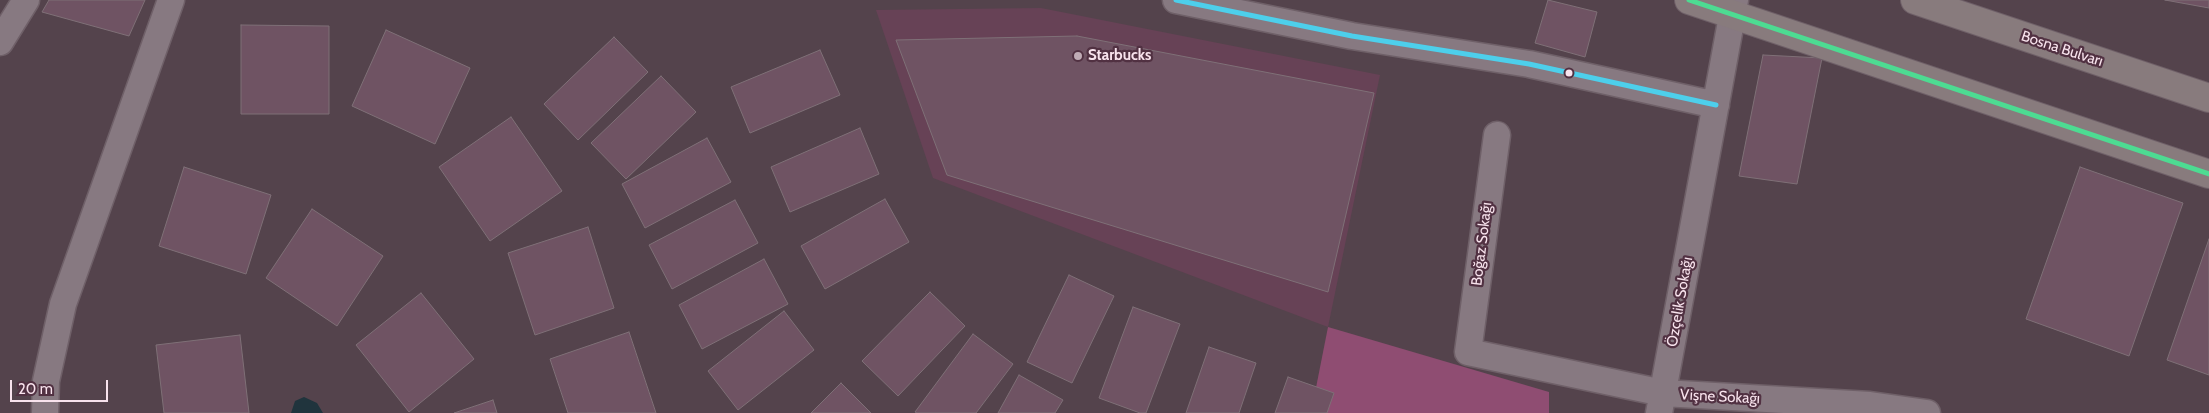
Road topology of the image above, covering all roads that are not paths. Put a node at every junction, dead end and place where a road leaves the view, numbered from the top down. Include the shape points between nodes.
1 (26, 0) edge
2 (171, 0) edge
3 (1176, 0) edge
4 (1689, 0) edge
5 (1915, 0) edge
6 (1734, 7) edge
7 (0, 42) edge
8 (2209, 98) edge
9 (1716, 105) junction
10 (1497, 135) dead end
11 (2209, 174) edge
12 (1661, 403) edge
13 (1771, 406) edge
14 (45, 413) edge
15 (1927, 413) edge

1 - 7 street
2 - 14 street via 63,304 46,381
3 - 9 street via 1352,36 1529,64
4 - 6 main road
5 - 8 main road, Bosna Bulvarı
6 - 9 street, Özçelik Sokağı
6 - 11 main road
9 - 12 street, Özçelik Sokağı
10 - 12 street, Boğaz Sokağı via 1468,352
12 - 13 street, Vişne Sokağı
13 - 15 street, Vişne Sokağı via 1870,405

